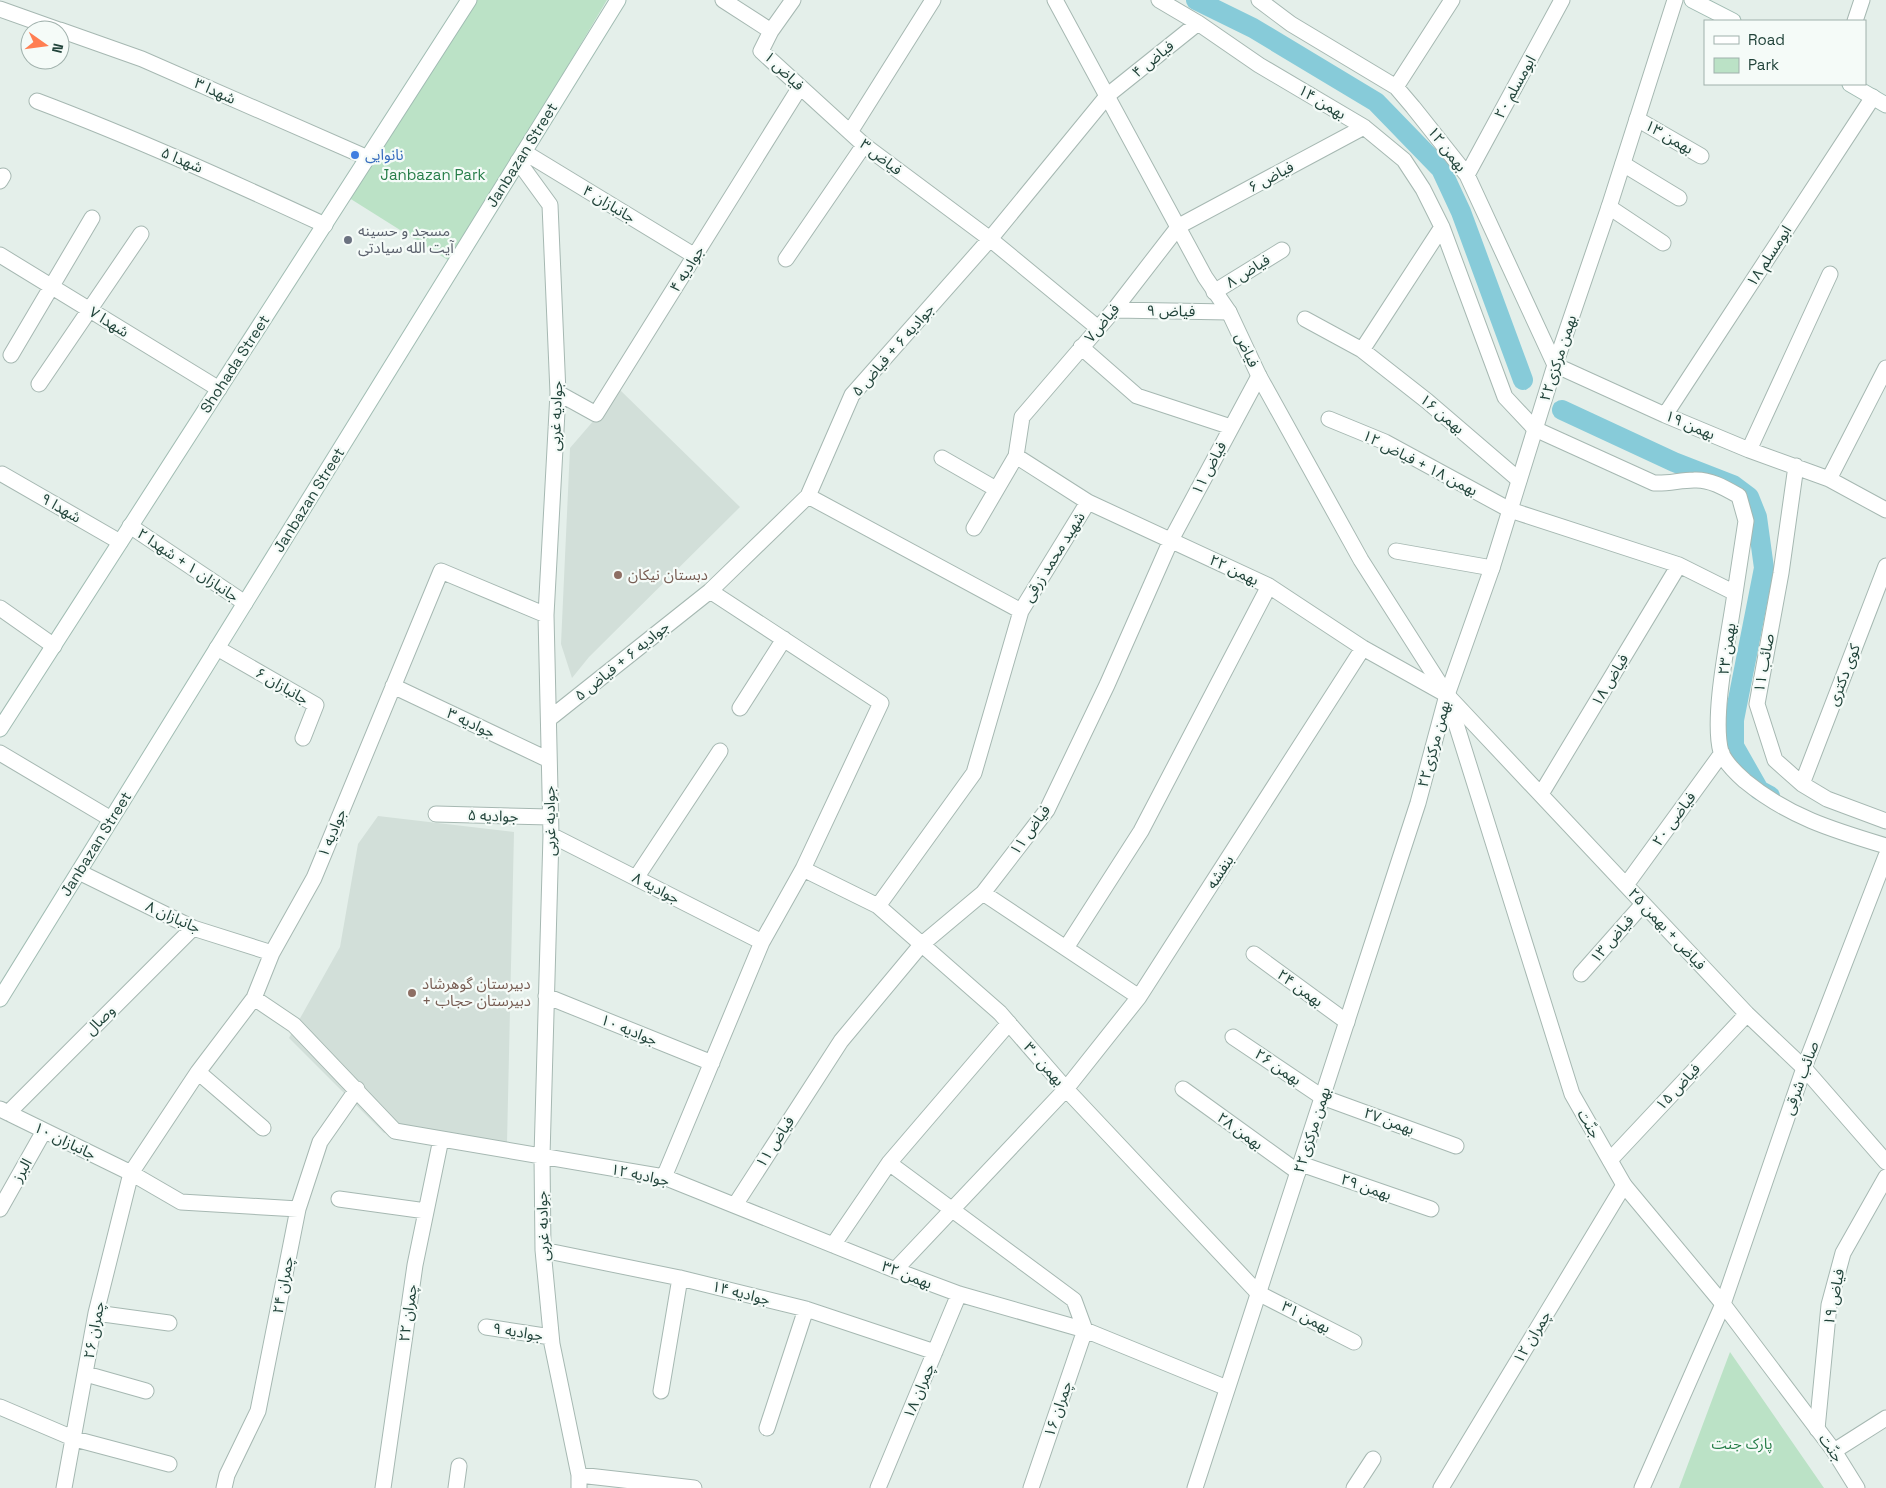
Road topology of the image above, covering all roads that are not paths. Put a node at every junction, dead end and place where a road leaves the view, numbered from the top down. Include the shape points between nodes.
1 (469, 0) edge
2 (618, 0) edge
3 (723, 0) edge
4 (793, 0) edge
5 (933, 0) edge
6 (1055, 0) edge
7 (1259, 0) edge
8 (1452, 0) edge
9 (1562, 0) edge
10 (1675, 0) edge
11 (1692, 0) edge
12 (1862, 0) edge
13 (1165, 4) edge
14 (0, 9) edge
15 (31, 20) edge
16 (1731, 20) edge
17 (1855, 20) edge
18 (1198, 23) junction
19 (771, 31) junction
20 (70, 34) edge
21 (1852, 85) edge
22 (1396, 87) junction
23 (800, 88) junction
24 (1108, 95) junction
25 (1873, 97) junction
26 (37, 101) dead end
27 (1886, 105) edge
28 (1638, 119) junction
29 (1364, 127) junction
30 (850, 132) junction
31 (864, 145) junction
32 (1701, 156) dead end
33 (521, 157) junction
34 (368, 158) junction
35 (1623, 164) junction
36 (1467, 175) junction
37 (1679, 198) dead end
38 (1610, 207) junction
39 (92, 218) dead end
40 (325, 224) junction
41 (1179, 226) junction
42 (1442, 227) junction
43 (141, 234) dead end
44 (990, 239) junction
45 (1663, 244) dead end
46 (1282, 250) dead end
47 (0, 255) edge
48 (695, 256) junction
49 (786, 259) dead end
50 (1830, 274) dead end
51 (52, 286) junction
52 (1214, 292) junction
53 (90, 310) junction
54 (1114, 310) junction
55 (1229, 312) junction
56 (1305, 319) dead end
57 (1098, 328) junction
58 (1081, 347) junction
59 (1362, 350) junction
60 (11, 355) dead end
61 (1555, 364) junction
62 (1886, 368) edge
63 (1259, 376) junction
64 (39, 384) dead end
65 (218, 389) junction
66 (558, 393) junction
67 (1666, 415) junction
68 (1329, 419) dead end
69 (1231, 427) junction
70 (1535, 429) junction
71 (1749, 450) junction
72 (1016, 456) junction
73 (942, 458) dead end
74 (1796, 466) junction
75 (2, 474) dead end
76 (1829, 479) junction
77 (1519, 480) junction
78 (996, 489) junction
79 (808, 496) junction
80 (1088, 502) junction
81 (1510, 510) junction
82 (1886, 510) edge
83 (130, 526) junction
84 (974, 528) dead end
85 (1171, 540) junction
86 (120, 542) junction
87 (1396, 552) dead end
88 (1679, 565) junction
89 (1886, 566) edge
90 (1492, 568) junction
91 (1269, 586) junction
92 (710, 591) junction
93 (1735, 592) junction
94 (245, 603) junction
95 (0, 608) edge
96 (1021, 611) junction
97 (546, 615) junction
98 (784, 639) junction
99 (54, 646) junction
100 (217, 648) junction
101 (1364, 648) junction
102 (393, 686) junction
103 (1447, 695) junction
104 (740, 708) dead end
105 (549, 719) junction
106 (0, 729) edge
107 (303, 738) dead end
108 (720, 751) dead end
109 (0, 753) edge
110 (1722, 753) junction
111 (549, 760) junction
112 (1802, 784) junction
113 (1540, 794) junction
114 (436, 814) dead end
115 (550, 817) junction
116 (111, 819) junction
117 (1886, 821) edge
118 (551, 835) junction
119 (1886, 846) edge
120 (1886, 856) edge
121 (802, 868) junction
122 (78, 872) junction
123 (636, 878) junction
124 (1626, 885) junction
125 (983, 892) junction
126 (1643, 904) junction
127 (878, 906) junction
128 (193, 928) junction
129 (762, 942) junction
130 (921, 946) junction
131 (1066, 948) junction
132 (272, 953) junction
133 (1254, 954) dead end
134 (1581, 974) dead end
135 (546, 996) junction
136 (254, 998) junction
137 (1139, 998) junction
138 (0, 999) edge
139 (1746, 1014) junction
140 (1009, 1022) junction
141 (1347, 1022) junction
142 (1233, 1037) dead end
143 (712, 1063) junction
144 (1804, 1068) junction
145 (198, 1072) junction
146 (357, 1089) junction
147 (1066, 1089) junction
148 (1183, 1089) dead end
149 (1322, 1097) junction
150 (4, 1111) edge
151 (264, 1128) dead end
152 (44, 1131) junction
153 (441, 1139) junction
154 (1456, 1146) dead end
155 (542, 1156) junction
156 (1610, 1160) junction
157 (1886, 1162) edge
158 (888, 1163) junction
159 (1299, 1168) junction
160 (131, 1173) junction
161 (664, 1177) junction
162 (1886, 1177) edge
163 (1624, 1185) junction
164 (339, 1198) dead end
165 (735, 1205) junction
166 (951, 1208) junction
167 (0, 1209) edge
168 (298, 1209) junction
169 (1431, 1209) dead end
170 (426, 1211) junction
171 (833, 1245) junction
172 (543, 1250) junction
173 (895, 1270) junction
174 (680, 1278) junction
175 (1258, 1293) junction
176 (959, 1294) junction
177 (1723, 1304) junction
178 (806, 1309) junction
179 (96, 1313) junction
180 (169, 1323) dead end
181 (486, 1327) dead end
182 (1085, 1330) junction
183 (551, 1337) junction
184 (1354, 1342) dead end
185 (935, 1352) junction
186 (86, 1374) junction
187 (1227, 1388) junction
188 (146, 1391) dead end
189 (661, 1391) dead end
190 (0, 1407) edge
191 (1886, 1418) edge
192 (767, 1428) dead end
193 (1817, 1429) junction
194 (75, 1439) junction
195 (1834, 1451) junction
196 (1372, 1459) dead end
197 (169, 1464) dead end
198 (459, 1466) dead end
199 (579, 1481) edge
200 (64, 1488) edge
201 (224, 1488) edge
202 (383, 1488) edge
203 (456, 1488) edge
204 (694, 1488) edge
205 (878, 1488) edge
206 (1031, 1488) edge
207 (1195, 1488) edge
208 (1354, 1488) edge
209 (1441, 1488) edge
210 (1642, 1488) edge
211 (1857, 1488) edge

1 - 34 street, Shohada Street
2 - 33 street, Janbazan Street
3 - 19 street
4 - 19 street, فیاض ۱
5 - 30 street, فیاض ۳
6 - 24 street, فیاض
7 - 22 street, بهمن ۱۲ via 1290,24
8 - 22 street
9 - 36 street, ابومسلم ۲۰
10 - 28 street, ۲۲بهمن مرکزی
11 - 16 street
12 - 17 street
13 - 18 street, بهمن ۱۴
14 - 15 street, شهدا ۳
18 - 24 street, فیاض ۴
18 - 29 street, بهمن ۱۴ via 1259,65
19 - 23 street, فیاض ۱ via 761,51
20 - 34 street, شهدا ۳ via 142,59
21 - 25 street
22 - 36 street, بهمن ۱۲
23 - 30 street, فیاض ۱
23 - 48 street, جوادیه ۴
24 - 41 street, فیاض
24 - 44 street, جوادیه ۶ + فیاض ۵
25 - 27 street
25 - 67 street, ابومسلم ۱۸
26 - 40 street, شهدا ۵ via 175,157
28 - 32 street, بهمن ۱۳
28 - 35 street, ۲۲بهمن مرکزی
29 - 41 street, فیاض ۶
29 - 42 street, بهمن ۱۴ via 1404,160
30 - 31 street, فیاض ۳
31 - 44 street, فیاض ۳
31 - 49 street
33 - 48 street, جانبازان ۴
33 - 66 street, جوادیه غربی via 550,205
33 - 94 street, Janbazan Street
34 - 40 street, Shohada Street
35 - 37 street
35 - 38 street, ۲۲بهمن مرکزی
36 - 61 street, بهمن ۱۲
38 - 45 street
38 - 61 street, ۲۲بهمن مرکزی
39 - 51 street
40 - 65 street, Shohada Street
41 - 52 street, فیاض
41 - 54 street, فیاض۷
42 - 59 street
42 - 70 street, بهمن ۱۴ via 1505,397
43 - 53 street
44 - 57 street, فیاض ۳
44 - 79 street, جوادیه ۶ + فیاض ۵ via 852,395
46 - 52 street, فیاض ۸
47 - 51 street, شهدا ۷
48 - 66 street, جوادیه ۴ via 596,414
50 - 71 street
51 - 53 street, شهدا ۷
51 - 60 street
52 - 55 street, فیاض
53 - 64 street
53 - 65 street, شهدا ۷
54 - 55 street, فیاض ۹
54 - 57 street, فیاض۷
55 - 63 street, فیاض
56 - 59 street, بهمن ۱۶
57 - 58 street, فیاض۷
58 - 69 street via 1137,396
58 - 72 street, فیاض۷ via 1022,417
59 - 77 street, بهمن ۱۶
61 - 67 street, بهمن ۱۹
61 - 70 street, ۲۲بهمن مرکزی
62 - 76 street
63 - 69 street, فیاض ۱۱
63 - 103 street, فیاض via 1361,560
65 - 83 street, Shohada Street
66 - 97 street, جوادیه غربی
67 - 71 street, بهمن ۱۹
68 - 81 street, بهمن ۱۸ + فیاض ۱۲ via 1384,442
69 - 85 street, فیاض ۱۱
70 - 77 street, ۲۲بهمن مرکزی
70 - 93 street, بهمن ۲۳ via 1654,483 1695,480 1718,484 1738,496 1746,521
71 - 74 street, بهمن ۱۹
72 - 78 street
72 - 80 street, بهمن ۲۲
73 - 78 street
74 - 76 street, بهمن ۱۹
74 - 112 street, صائب ۱۱ via 1781,573 1757,704 1775,760
75 - 86 street, شهدا ۹
76 - 82 street, بهمن ۱۹
77 - 81 street, ۲۲بهمن مرکزی
78 - 84 street
79 - 92 street, جوادیه ۶ + فیاض ۵
79 - 96 street
80 - 85 street, بهمن ۲۲
80 - 96 street, شهید محمد زرقی
81 - 88 street
81 - 90 street, ۲۲بهمن مرکزی
83 - 86 street, Shohada Street
83 - 94 street, جانبازان ۱ + شهدا ۲
85 - 91 street, بهمن ۲۲
85 - 125 street, فیاض ۱۱ via 1048,810
86 - 99 street, Shohada Street
87 - 90 street
88 - 93 street
88 - 113 street, فیاض ۱۸
89 - 112 street, کوی دکتری
90 - 103 street, ۲۲بهمن مرکزی
91 - 101 street, بهمن ۲۲
91 - 131 street via 1141,830
92 - 98 street
92 - 105 street, جوادیه ۶ + فیاض ۵
93 - 110 street, بهمن ۲۳ via 1721,692 1719,723
94 - 100 street, Janbazan Street
95 - 99 street
96 - 127 street, شهید محمد زرقی via 974,773
97 - 102 street, جوادیه ۱ via 441,571
97 - 105 street, جوادیه غربی
98 - 104 street
98 - 121 street via 881,703
99 - 106 street, Shohada Street
100 - 107 street, جانبازان ۶ via 316,705
100 - 116 street, Janbazan Street
101 - 103 street, بهمن ۲۲
101 - 137 street, بنفشه
102 - 111 street, جوادیه ۳
102 - 132 street, جوادیه ۱ via 314,878
103 - 113 street, فیاض + بهمن ۲۵
103 - 141 street, ۲۲بهمن مرکزی via 1418,803
103 - 156 street, جنّت via 1572,1094
105 - 111 street, جوادیه غربی
108 - 123 street
109 - 116 street
110 - 119 street via 1738,774 1767,799 1820,826
110 - 124 street, فیاضی ۲۰
111 - 115 street, جوادیه غربی
112 - 117 street, صائب ۱۱ via 1827,799
113 - 124 street, فیاض + بهمن ۲۵
114 - 115 street, جوادیه ۵
115 - 118 street, جوادیه غربی
116 - 122 street, Janbazan Street
118 - 123 street, جوادیه ۸
118 - 135 street, جوادیه غربی
120 - 144 street, صائب شرقی
121 - 127 street, بهمن ۳۰
121 - 129 street
122 - 128 street, جانبازان ۸
122 - 138 street, Janbazan Street
123 - 129 street, جوادیه ۸
124 - 126 street, فیاض + بهمن ۲۵
125 - 130 street, فیاض ۱۱
125 - 131 street
126 - 134 street, فیاض ۱۳
126 - 139 street, فیاض + بهمن ۲۵
127 - 130 street, بهمن ۳۰
128 - 132 street, جانبازان ۸
128 - 150 street, وصال
129 - 143 street
130 - 140 street, بهمن ۳۰
130 - 165 street, فیاض ۱۱ via 841,1041
131 - 137 street
132 - 136 street, جوادیه ۱
133 - 141 street, بهمن ۲۴
135 - 143 street, جوادیه ۱۰
135 - 155 street, جوادیه غربی
136 - 145 street, جوادیه ۱
136 - 146 street, جوادیه ۱۲ via 294,1025
137 - 147 street, بنفشه
139 - 144 street, فیاض + بهمن ۲۵
139 - 156 street, فیاض ۱۵
140 - 147 street, بهمن ۳۰
140 - 158 street
141 - 149 street, ۲۲بهمن مرکزی
142 - 149 street, بهمن ۲۶
143 - 161 street
144 - 157 street, فیاض + بهمن ۲۵
144 - 177 street, صائب شرقی
145 - 151 street
145 - 160 street, جوادیه ۱
146 - 153 street, جوادیه ۱۲ via 394,1131
146 - 168 street, چمران ۲۴ via 320,1142
147 - 166 street, بنفشه
147 - 175 street, بهمن ۳۰
148 - 159 street, بهمن ۲۸
149 - 154 street, بهمن ۲۷
149 - 159 street, ۲۲بهمن مرکزی
150 - 152 street, جانبازان ۱۰
152 - 160 street, جانبازان ۱۰
152 - 167 street, البرز
153 - 155 street, جوادیه ۱۲
153 - 170 street, چمران ۲۲
155 - 161 street, جوادیه ۱۲
155 - 172 street, جوادیه غربی
156 - 163 street, جنّت
158 - 166 street
158 - 171 street
159 - 169 street, بهمن ۲۹
159 - 175 street, ۲۲بهمن مرکزی
160 - 168 street, جانبازان ۱۰ via 181,1202
160 - 179 street, چمران ۲۶
161 - 165 street, جوادیه ۱۲
162 - 193 street, فیاض ۱۹ via 1843,1253 1830,1305
163 - 177 street, جنّت
163 - 209 street, چمران ۱۲
164 - 170 street
165 - 171 street, بهمن ۳۲
166 - 173 street, بنفشه
166 - 182 street via 1074,1300
168 - 201 street, چمران ۲۴ via 258,1410
170 - 202 street, چمران ۲۲ via 415,1265
171 - 173 street, بهمن ۳۲
172 - 174 street, جوادیه ۱۴
172 - 183 street, جوادیه غربی
173 - 176 street, بهمن ۳۲
174 - 178 street, جوادیه ۱۴
174 - 189 street
175 - 184 street, بهمن ۳۱
175 - 187 street, ۲۲بهمن مرکزی
176 - 182 street, بهمن ۳۲
176 - 185 street, چمران ۱۸
177 - 193 street, جنّت
177 - 210 street, صائب شرقی
178 - 185 street, جوادیه ۱۴
178 - 192 street
179 - 180 street
179 - 186 street, چمران ۲۶
181 - 183 street, جوادیه ۹
182 - 187 street, بهمن ۳۲
182 - 206 street, چمران ۱۶
183 - 199 street, جوادیه غربی
185 - 205 street, چمران ۱۸
186 - 188 street
186 - 194 street, چمران ۲۶
187 - 207 street, ۲۲بهمن مرکزی
190 - 194 street
191 - 195 street
193 - 195 street, جنّت
194 - 197 street
194 - 200 street, چمران ۲۶
195 - 211 street, جنّت
196 - 208 street
198 - 203 street
199 - 204 street

